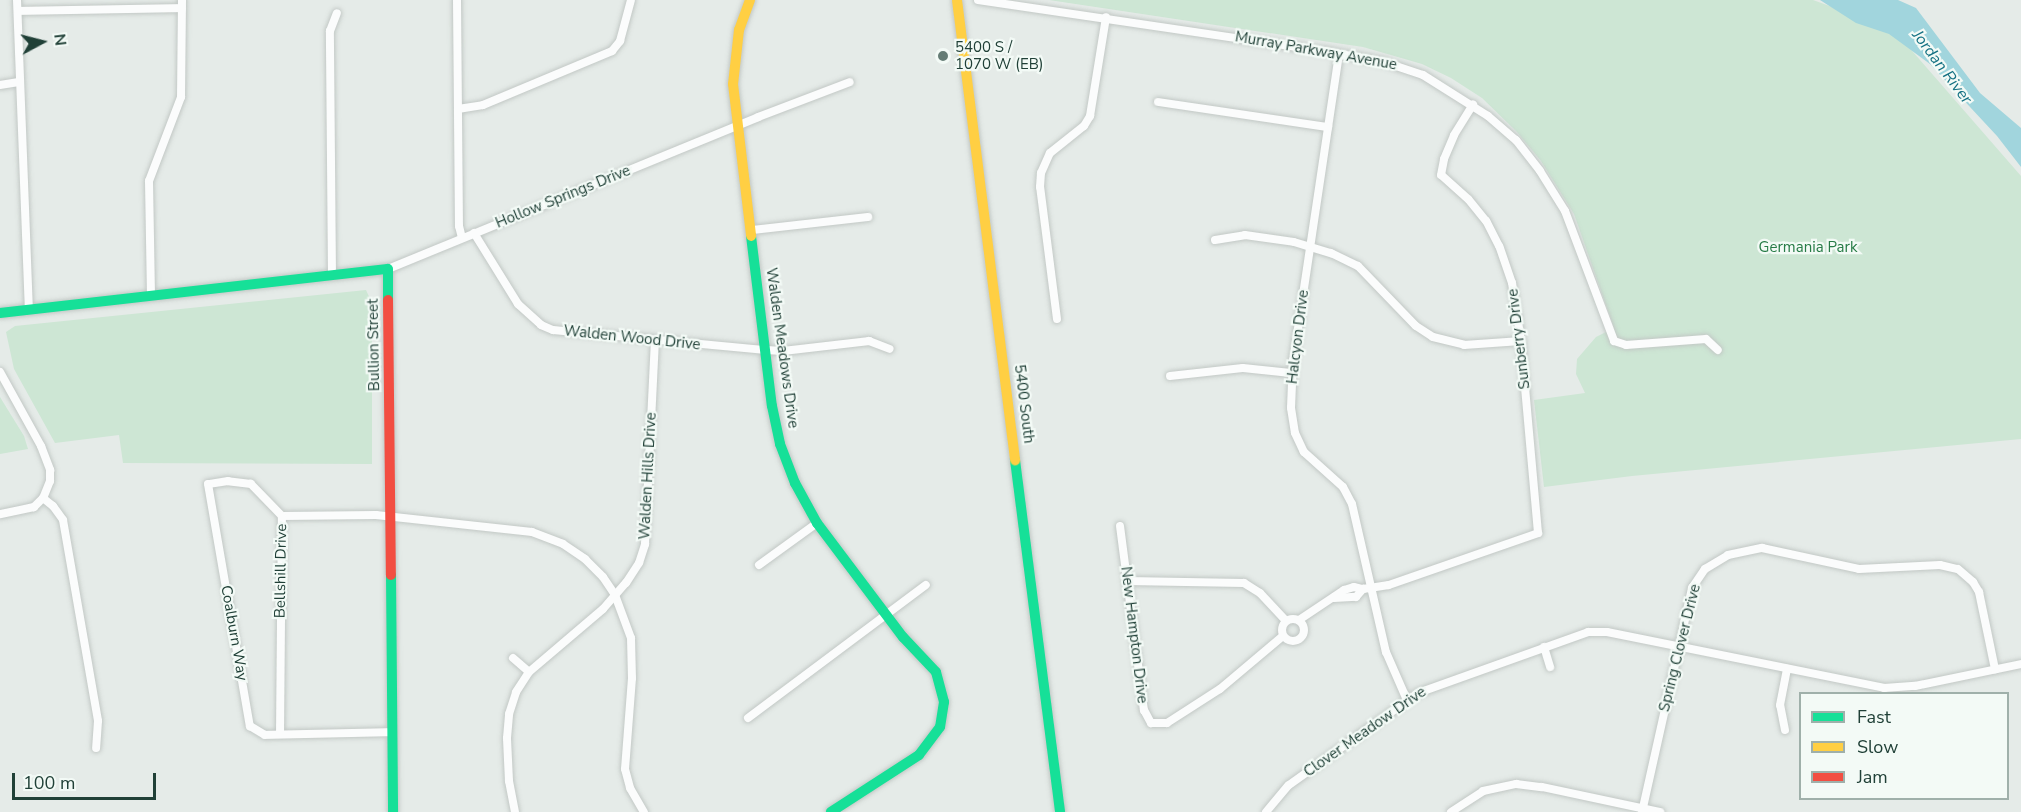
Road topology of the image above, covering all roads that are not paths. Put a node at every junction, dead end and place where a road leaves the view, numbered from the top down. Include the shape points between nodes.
1 (17, 0) edge
2 (458, 0) edge
3 (631, 0) edge
4 (750, 0) edge
5 (957, 0) edge
6 (978, 0) edge
7 (182, 4) edge
8 (18, 11) junction
9 (337, 12) dead end
10 (1106, 17) junction
11 (1339, 54) junction
12 (20, 82) junction
13 (850, 82) dead end
14 (0, 85) edge
15 (1158, 102) dead end
16 (1473, 105) junction
17 (458, 109) junction
18 (738, 126) junction
19 (1328, 127) junction
20 (868, 217) dead end
21 (752, 230) junction
22 (474, 233) junction
23 (462, 238) junction
24 (1215, 240) dead end
25 (1310, 246) junction
26 (388, 269) junction
27 (332, 276) junction
28 (151, 296) junction
29 (29, 309) junction
30 (0, 313) edge
31 (1057, 319) dead end
32 (655, 340) junction
33 (1521, 341) junction
34 (766, 350) junction
35 (890, 350) dead end
36 (1718, 350) dead end
37 (0, 372) edge
38 (1291, 373) junction
39 (1170, 376) dead end
40 (43, 498) junction
41 (0, 514) edge
42 (282, 516) junction
43 (391, 517) junction
44 (817, 522) junction
45 (1120, 526) dead end
46 (759, 565) dead end
47 (1127, 580) junction
48 (926, 585) dead end
49 (1368, 589) junction
50 (615, 595) junction
51 (886, 615) junction
52 (1299, 620) junction
53 (1286, 621) junction
54 (1283, 636) junction
55 (1678, 646) junction
56 (1544, 647) junction
57 (513, 658) dead end
58 (2021, 664) edge
59 (1550, 667) dead end
60 (1787, 669) junction
61 (1995, 669) junction
62 (529, 672) junction
63 (1407, 700) junction
64 (748, 718) dead end
65 (1785, 730) dead end
66 (393, 732) junction
67 (280, 734) junction
68 (96, 748) dead end
69 (1642, 810) edge
70 (393, 812) edge
71 (515, 812) edge
72 (644, 812) edge
73 (831, 812) edge
74 (1060, 812) edge
75 (1266, 812) edge
76 (1450, 812) edge
77 (1660, 812) edge

1 - 8 street
2 - 17 street
3 - 17 street via 620,41 612,51 483,105
4 - 18 street, Walden Meadows Drive via 739,30 734,65
5 - 74 street, 5400 South
6 - 10 street, Murray Parkway Avenue
7 - 8 street
7 - 28 street via 182,97 149,181
8 - 12 street
9 - 27 street via 330,31
10 - 11 street, Murray Parkway Avenue
10 - 31 street via 1090,116 1084,126 1050,153 1041,172
11 - 16 street, Murray Parkway Avenue via 1404,67
11 - 19 street, Halcyon Drive
12 - 14 street
12 - 29 street
13 - 18 street, Hollow Springs Drive
15 - 19 street
16 - 33 street, Sunberry Drive via 1454,135 1441,175 1468,199 1496,240 1514,289
16 - 36 street, Murray Parkway Avenue via 1516,140 1565,211 1612,339 1626,345 1706,339
17 - 23 street
18 - 21 street, Walden Meadows Drive
18 - 22 street, Hollow Springs Drive
19 - 25 street, Halcyon Drive
20 - 21 street
21 - 34 street, Walden Meadows Drive
22 - 23 street, Hollow Springs Drive
22 - 32 street, Walden Wood Drive via 518,304 541,325 553,330
23 - 26 street, Hollow Springs Drive
24 - 25 street via 1245,235
25 - 33 street via 1358,267 1416,326 1439,340 1464,345
25 - 38 street, Halcyon Drive
26 - 27 street
26 - 43 street, Bullion Street
27 - 28 street
28 - 29 street
29 - 30 street
32 - 34 street, Walden Wood Drive
32 - 50 street, Walden Hills Drive via 645,544 633,574
33 - 49 street, Sunberry Drive via 1538,533
34 - 35 street, Walden Wood Drive via 869,341
34 - 44 street, Walden Meadows Drive via 780,444 795,483
37 - 40 street via 50,470
38 - 39 street via 1243,368
38 - 49 street, Halcyon Drive via 1291,408 1299,444 1348,495 1355,512
40 - 41 street via 28,509
40 - 68 street via 63,520 98,722
42 - 43 street, Bellshill Drive
42 - 67 street, Bellshill Drive
42 - 67 street, Coalburn Way via 251,484 208,484 250,726 265,735
43 - 50 street via 512,529 548,537 585,559
43 - 66 street, Bullion Street
44 - 46 street
44 - 51 street, Walden Meadows Drive
45 - 47 street, New Hampton Drive
47 - 53 street via 1244,583 1260,593
47 - 54 street, New Hampton Drive via 1144,710 1147,720 1155,725 1167,723 1220,689
48 - 51 street
49 - 52 street via 1354,587
49 - 63 street, Halcyon Drive via 1386,652
50 - 62 street, Walden Hills Drive
50 - 72 street via 631,638 625,769 630,788
51 - 64 street
51 - 73 street, Walden Meadows Drive via 936,672 944,702 943,717 935,736 919,755
52 - 53 street
52 - 54 street, New Hampton Drive via 1304,629 1302,637 1291,641
53 - 54 street via 1281,628
55 - 56 street, Clover Meadow Drive via 1601,631
55 - 60 street, Clover Meadow Drive
55 - 61 street, Spring Clover Drive via 1692,588 1700,574 1728,555 1762,548 1859,569 1940,565 1958,569 1974,582 1979,592
55 - 69 street, Spring Clover Drive
56 - 59 street
56 - 63 street, Clover Meadow Drive via 1440,683
57 - 62 street
58 - 61 street, Clover Meadow Drive
60 - 61 street, Clover Meadow Drive via 1892,688
60 - 65 street via 1780,705
62 - 71 street, Walden Hills Drive via 516,692 509,714 509,781
63 - 75 street, Clover Meadow Drive via 1288,786
66 - 67 street, Coalburn Way
66 - 70 street, Bullion Street
69 - 76 street via 1516,784 1484,791
69 - 77 street

